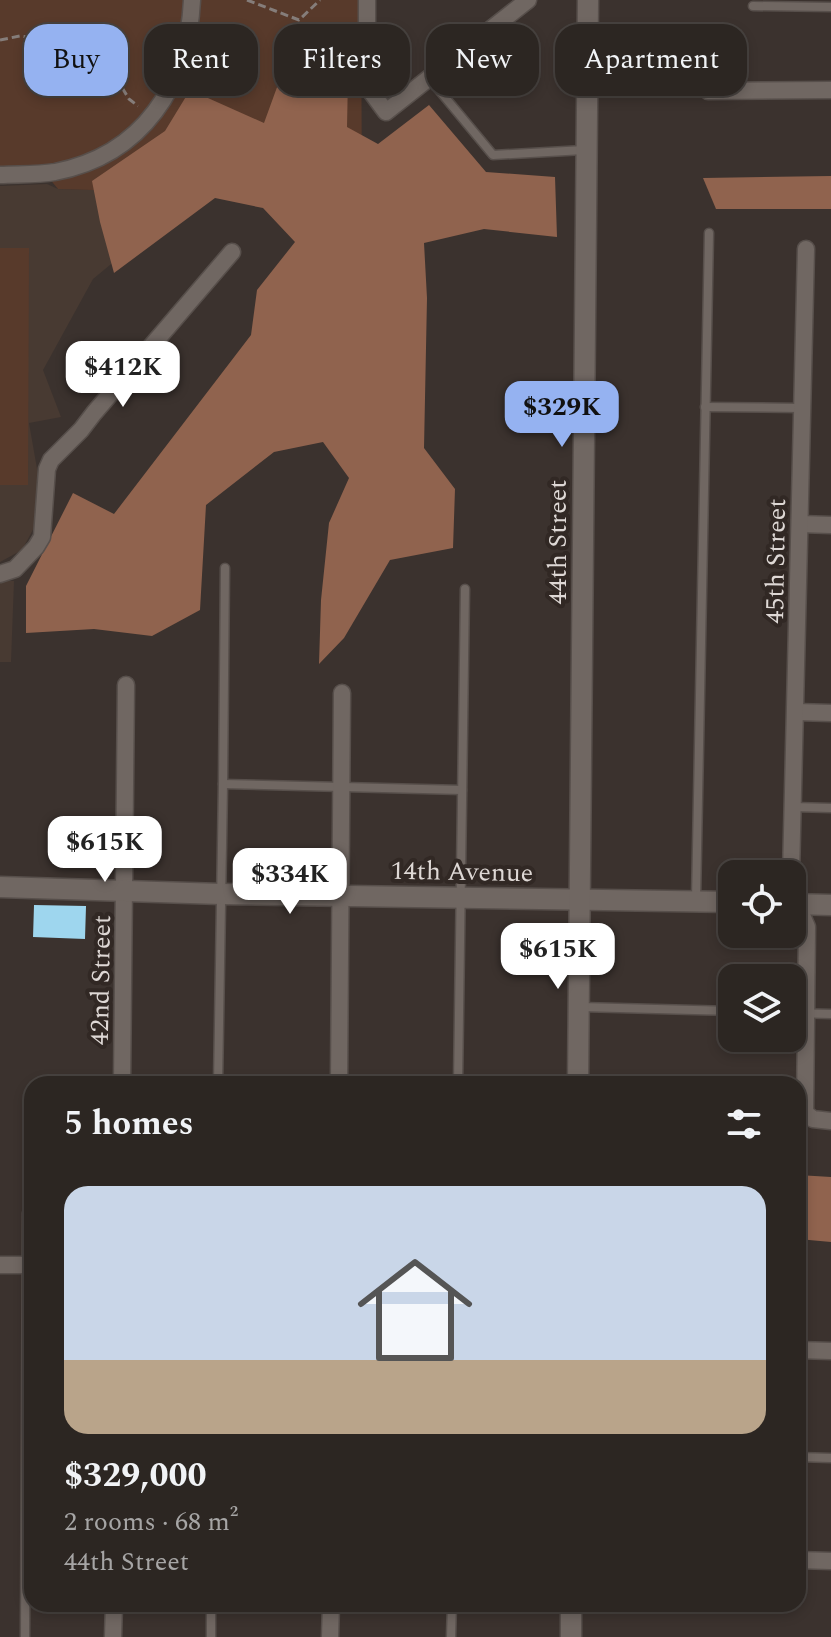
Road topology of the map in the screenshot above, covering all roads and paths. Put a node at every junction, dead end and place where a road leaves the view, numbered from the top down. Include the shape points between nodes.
1 (192, 0) edge
2 (247, 0) edge
3 (320, 0) edge
4 (367, 0) edge
5 (528, 0) edge
6 (588, 0) edge
7 (753, 6) dead end
8 (831, 7) edge
9 (498, 24) edge
10 (0, 40) edge
11 (426, 80) edge
12 (831, 90) edge
13 (747, 91) edge
14 (444, 96) edge
15 (151, 117) junction
16 (586, 150) junction
17 (0, 175) edge
18 (709, 233) dead end
19 (806, 249) dead end
20 (232, 252) dead end
21 (705, 407) junction
22 (802, 408) junction
23 (800, 524) junction
24 (831, 525) edge
25 (225, 568) dead end
26 (0, 574) edge
27 (465, 589) dead end
28 (126, 685) dead end
29 (342, 693) dead end
30 (796, 712) junction
31 (831, 713) edge
32 (223, 784) junction
33 (343, 787) junction
34 (462, 790) junction
35 (793, 807) junction
36 (831, 808) edge
37 (791, 860) edge
38 (0, 887) edge
39 (125, 891) junction
40 (221, 894) junction
41 (342, 895) junction
42 (460, 898) junction
43 (581, 899) junction
44 (696, 901) junction
45 (718, 902) edge
46 (806, 902) edge
47 (831, 905) edge
48 (580, 1007) junction
49 (718, 1011) edge
50 (806, 1013) edge
51 (831, 1014) edge
52 (801, 1052) edge
53 (122, 1076) edge
54 (218, 1076) edge
55 (339, 1076) edge
56 (458, 1076) edge
57 (578, 1076) edge
58 (802, 1076) edge
59 (806, 1114) edge
60 (831, 1121) edge
61 (0, 1265) edge
62 (24, 1265) edge
63 (806, 1350) edge
64 (831, 1351) edge
65 (806, 1457) edge
66 (831, 1458) edge
67 (806, 1560) edge
68 (831, 1561) edge
69 (25, 1612) edge
70 (114, 1612) edge
71 (211, 1612) edge
72 (331, 1612) edge
73 (452, 1612) edge
74 (571, 1612) edge
75 (25, 1637) edge
76 (113, 1637) edge
77 (211, 1637) edge
78 (330, 1637) edge
79 (451, 1637) edge
80 (571, 1637) edge

1 - 15 street via 191,24 171,89
2 - 3 path via 299,20
4 - 11 street via 372,93 386,112
5 - 9 street
6 - 16 street, 44th Street
7 - 8 lane
10 - 15 path via 20,36 81,44 104,58 129,99
12 - 13 street
14 - 16 lane via 493,155
15 - 17 street via 131,138 94,161 54,172
16 - 43 street, 44th Street
18 - 21 lane
19 - 22 street, 45th Street
20 - 26 street via 51,460 42,537 15,569
21 - 22 lane
21 - 44 lane
22 - 23 street, 45th Street
23 - 24 street
23 - 30 street, 45th Street
25 - 32 lane
27 - 34 lane
28 - 39 street, 42nd Street
29 - 33 street
30 - 31 street
30 - 35 street, 45th Street
32 - 33 lane
32 - 40 lane
33 - 34 lane
33 - 41 street
34 - 42 lane
35 - 36 lane
35 - 37 street, 45th Street
38 - 39 street, 14th Avenue
39 - 40 street, 14th Avenue
39 - 53 street, 42nd Street
40 - 41 street, 14th Avenue
40 - 54 lane
41 - 42 street, 14th Avenue
41 - 55 street
42 - 43 street, 14th Avenue
42 - 56 lane
43 - 44 street, 14th Avenue
43 - 48 street, 44th Street
44 - 45 street, 14th Avenue
46 - 47 street
48 - 49 lane
48 - 57 street, 44th Street
50 - 51 lane
52 - 58 street
59 - 60 street
61 - 62 street
63 - 64 street
65 - 66 lane
67 - 68 street
69 - 75 lane
70 - 76 street
71 - 77 lane
72 - 78 street
73 - 79 lane
74 - 80 street

